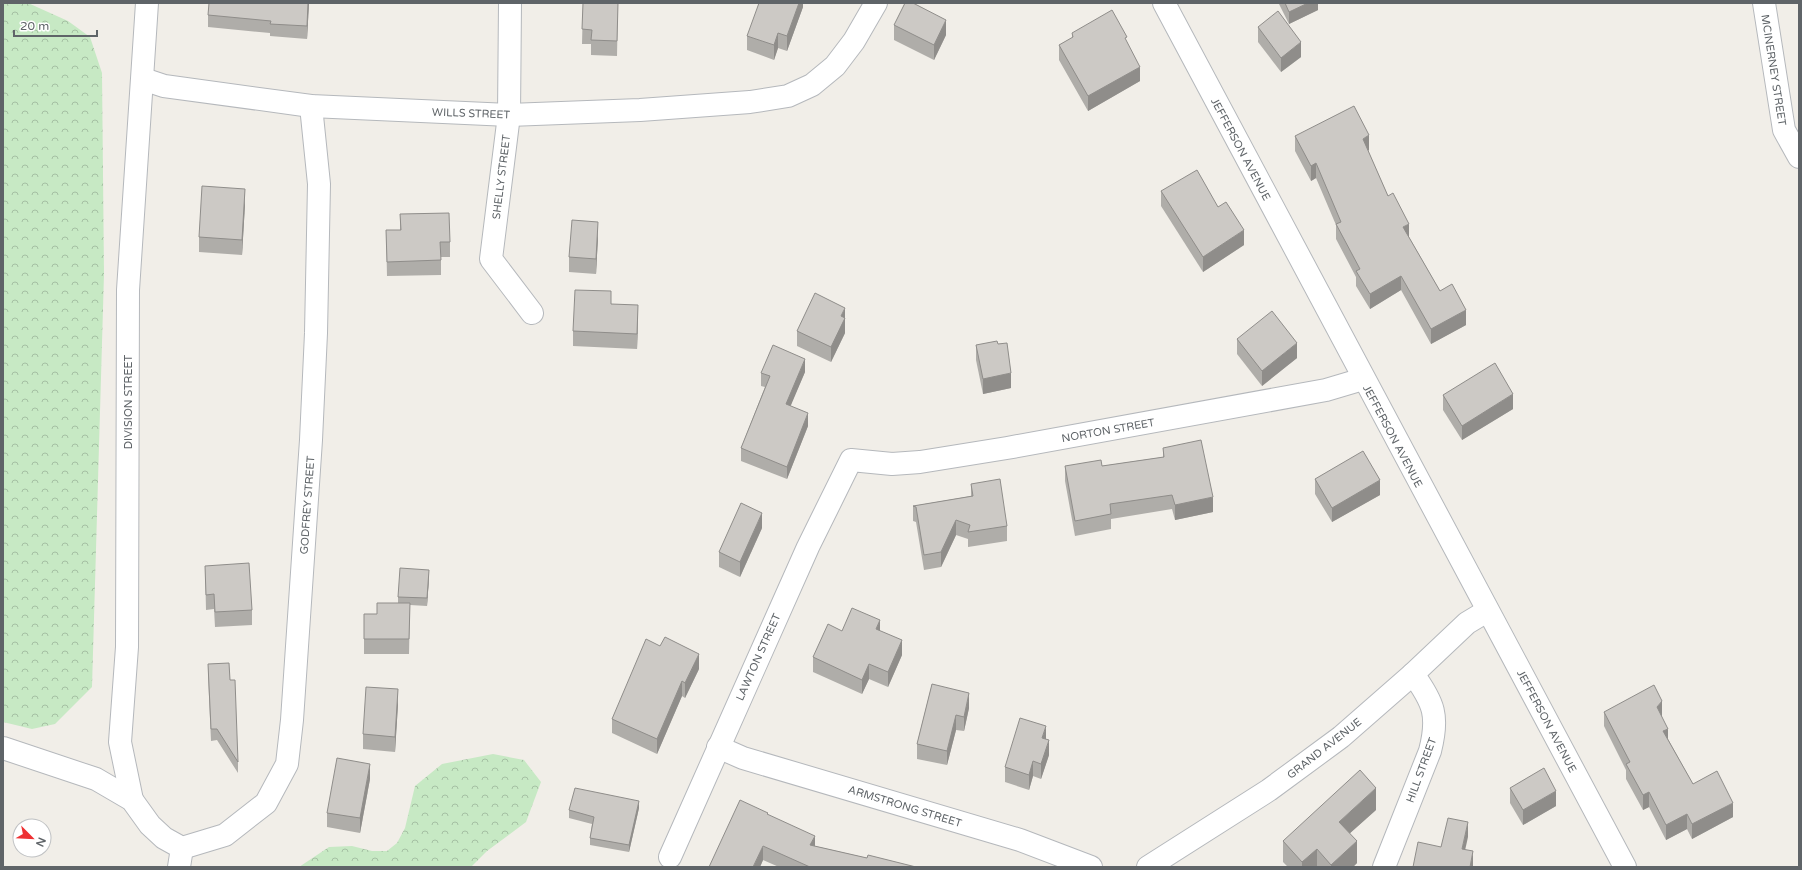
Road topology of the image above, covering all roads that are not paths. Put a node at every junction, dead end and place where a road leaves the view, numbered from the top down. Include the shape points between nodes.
1 (147, 3) edge
2 (510, 3) edge
3 (876, 3) edge
4 (1164, 3) edge
5 (1764, 3) edge
6 (143, 79) junction
7 (311, 106) junction
8 (508, 115) junction
9 (1799, 157) edge
10 (532, 313) dead end
11 (1363, 379) junction
12 (850, 460) joint
13 (1488, 611) junction
14 (1414, 674) junction
15 (718, 747) junction
16 (3, 748) edge
17 (132, 800) junction
18 (670, 856) dead end
19 (181, 857) edge
20 (1091, 867) edge
21 (1148, 867) edge
22 (1384, 867) edge
23 (1625, 867) edge

1 - 6 street, DIVISION STREET
2 - 8 street, SHELLY STREET
3 - 8 street, WILLS STREET via 854,41 835,66 812,85 788,96 750,102 640,110
4 - 11 street, JEFFERSON AVENUE
5 - 9 street, MCINERNEY STREET via 1784,130
6 - 7 street, WILLS STREET via 164,86
6 - 17 street, DIVISION STREET via 128,290 127,647 120,742
7 - 8 street, WILLS STREET
7 - 19 street, GODFREY STREET via 319,184 316,333 311,440 287,764 266,803 225,835
8 - 10 street, SHELLY STREET via 491,259
11 - 12 street, NORTON STREET via 1326,390 920,462 892,464
11 - 13 street, JEFFERSON AVENUE
12 - 15 street, LAWTON STREET via 808,546
13 - 14 street, GRAND AVENUE via 1468,623
13 - 23 street, JEFFERSON AVENUE
14 - 21 street, GRAND AVENUE via 1341,736 1270,790
14 - 22 street, HILL STREET via 1434,711 1434,736
15 - 18 street, LAWTON STREET
15 - 20 street, ARMSTRONG STREET via 743,758 1020,840
16 - 17 street, GODFREY STREET via 96,779
17 - 19 street, GODFREY STREET via 150,825

